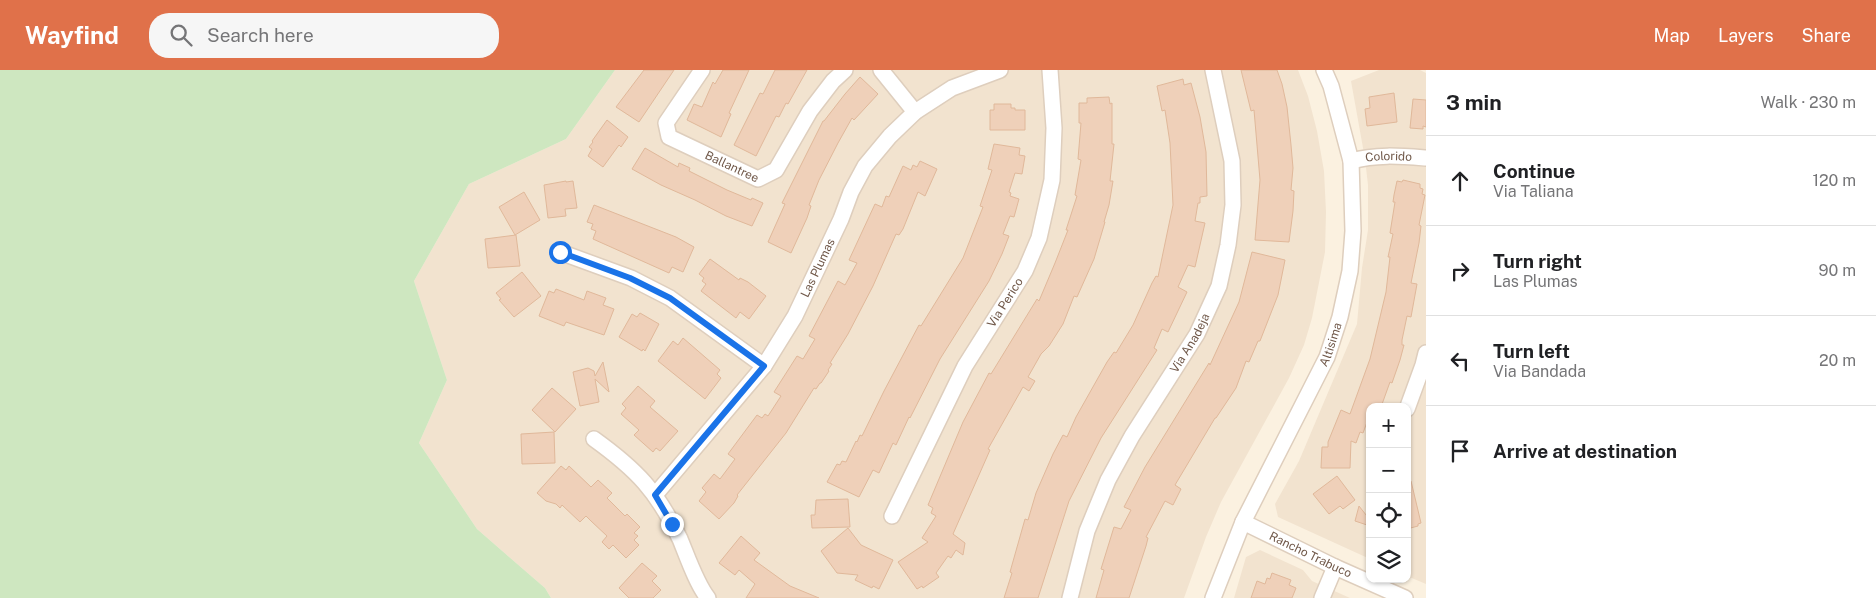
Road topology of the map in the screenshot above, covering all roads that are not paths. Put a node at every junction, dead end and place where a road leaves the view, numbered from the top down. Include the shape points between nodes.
1 (702, 70) edge
2 (846, 70) edge
3 (881, 70) edge
4 (1000, 70) edge
5 (1050, 70) edge
6 (1212, 70) edge
7 (1324, 70) edge
8 (915, 112) junction
9 (1426, 158) edge
10 (1350, 160) junction
11 (560, 252) dead end
12 (1426, 353) edge
13 (764, 366) junction
14 (1409, 403) edge
15 (594, 439) dead end
16 (655, 495) junction
17 (892, 516) dead end
18 (1243, 522) junction
19 (1335, 567) junction
20 (708, 598) edge
21 (1070, 598) edge
22 (1213, 598) edge
23 (1322, 598) edge
24 (1405, 598) edge

1 - 2 street, Ballantree via 666,123 669,137 758,179 776,170 810,111 833,81
3 - 8 street
4 - 8 street, Las Plumas via 952,88
5 - 17 street, Via Perico via 1054,128 1052,180 1039,238 1024,271 965,366
6 - 21 street, Via Anadeja via 1232,161 1233,205 1218,286 1197,334 1108,480 1087,531
7 - 10 street, Altisima
8 - 13 street, Las Plumas via 865,166 795,316
9 - 10 street, Colorido via 1398,156
10 - 18 street, Altisima via 1353,231 1350,271 1340,317 1327,357
11 - 13 street via 630,278 670,298
12 - 14 street
13 - 16 street, Las Plumas
15 - 16 street via 624,461
16 - 20 street
18 - 19 street, Rancho Trabuco
18 - 22 street, Altisima
19 - 23 street
19 - 24 street, Rancho Trabuco

